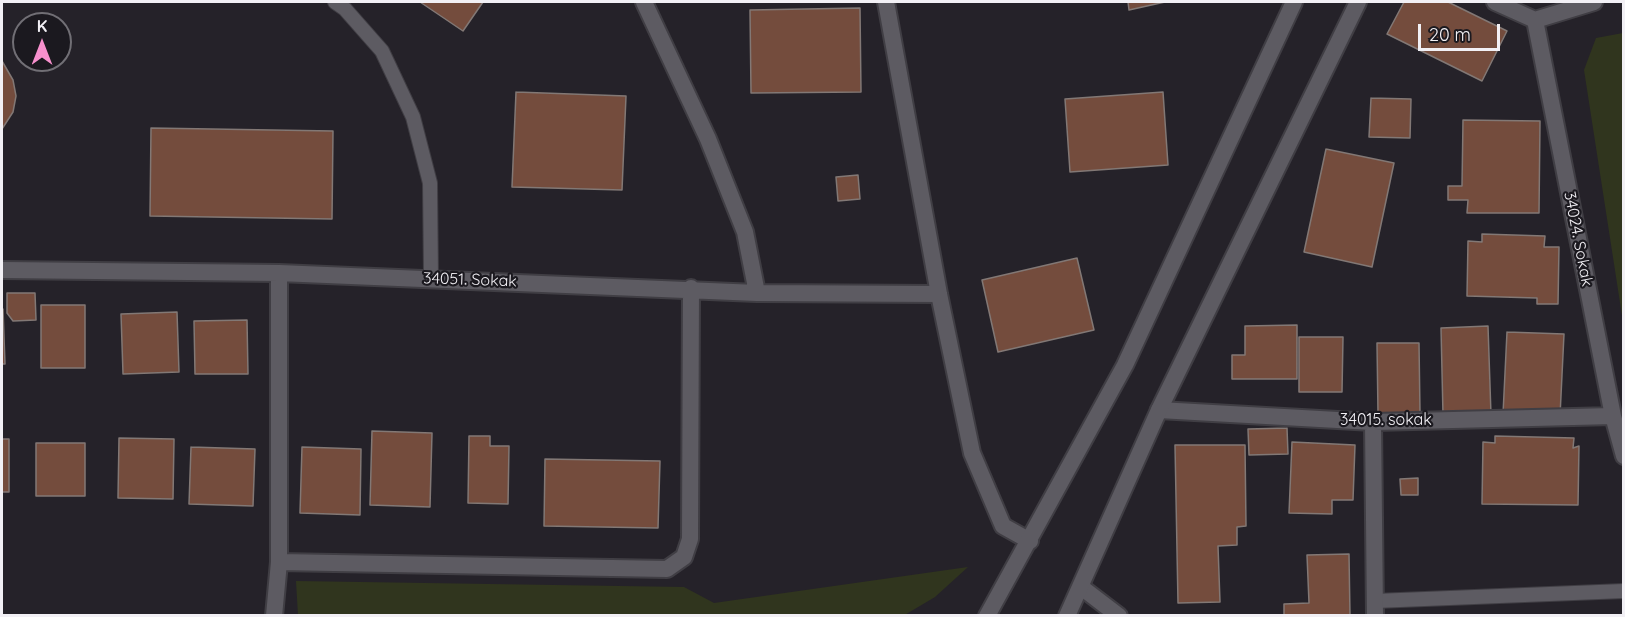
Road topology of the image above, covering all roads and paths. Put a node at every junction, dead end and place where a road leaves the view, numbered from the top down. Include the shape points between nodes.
1 (335, 2) edge
2 (644, 2) edge
3 (886, 2) edge
4 (1294, 2) edge
5 (1358, 2) edge
6 (1495, 2) edge
7 (1594, 2) edge
8 (1535, 20) junction
9 (2, 270) edge
10 (279, 273) junction
11 (432, 278) junction
12 (691, 288) junction
13 (757, 293) junction
14 (939, 294) junction
15 (1159, 410) junction
16 (1613, 416) junction
17 (1373, 422) junction
18 (1623, 456) edge
19 (1030, 541) junction
20 (279, 562) junction
21 (1080, 587) junction
22 (1623, 591) edge
23 (1375, 608) edge
24 (986, 614) edge
25 (274, 615) edge
26 (1067, 615) edge
27 (1119, 615) edge

1 - 11 lane via 382,51 413,117 430,183
2 - 13 street via 708,139 745,232
3 - 14 street
4 - 19 street via 1125,365 1060,479
5 - 15 street
6 - 8 street
7 - 8 street
8 - 16 street, 34024. Sokak
9 - 10 street, 34051. Sokak
10 - 11 street, 34051. Sokak
10 - 20 street
11 - 12 street, 34051. Sokak
12 - 13 street, 34051. Sokak
12 - 20 street via 690,539 684,557 668,569
13 - 14 street, 34051. Sokak
14 - 19 street via 972,453 1003,525
15 - 17 street, 34015. sokak
15 - 21 street
16 - 17 street, 34015. sokak
16 - 18 street, 34024. Sokak
17 - 23 street
19 - 24 street
20 - 25 street
21 - 26 street
21 - 27 street
22 - 23 lane

